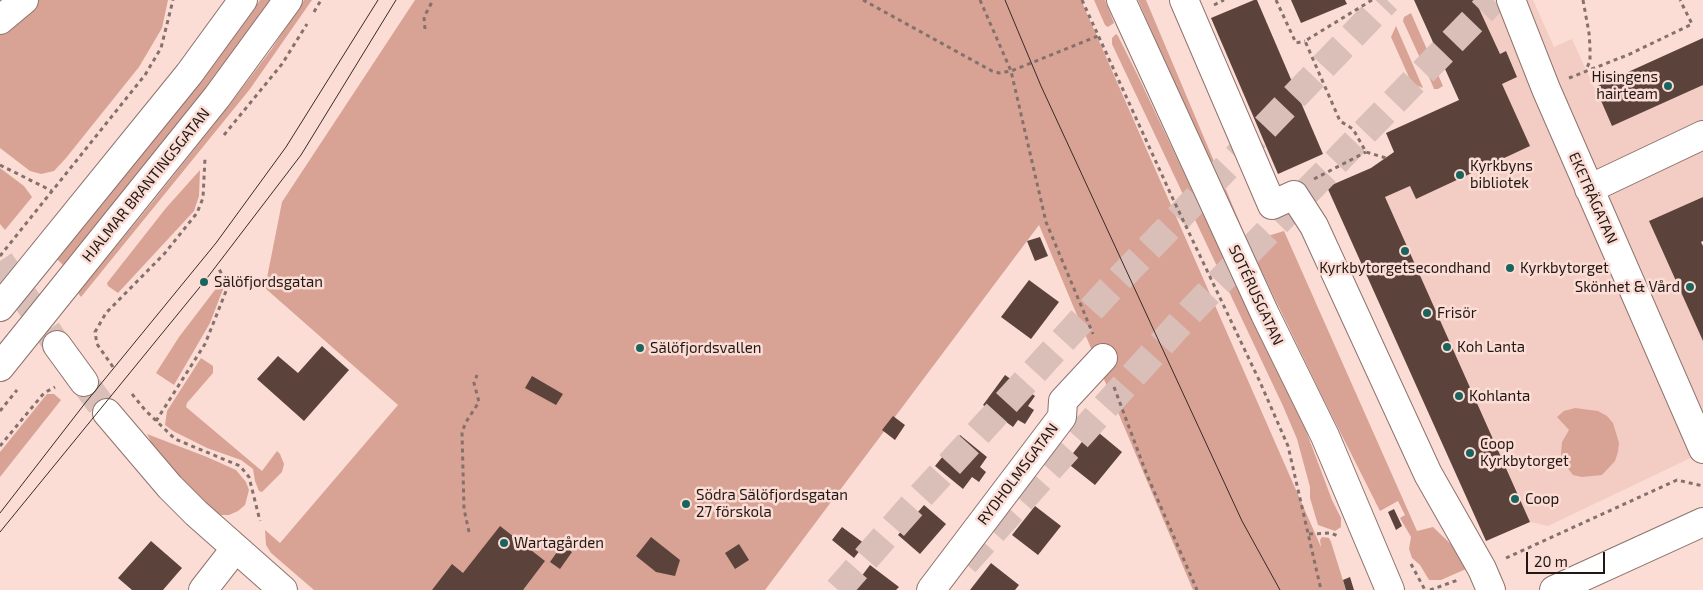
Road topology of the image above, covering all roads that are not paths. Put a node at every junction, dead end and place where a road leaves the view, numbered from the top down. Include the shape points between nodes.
1 (24, 0) edge
2 (243, 0) edge
3 (288, 0) edge
4 (1121, 0) edge
5 (1184, 0) edge
6 (1511, 0) edge
7 (0, 20) edge
8 (1703, 135) edge
9 (1589, 189) junction
10 (0, 307) edge
11 (57, 345) tunnel mouth
12 (1103, 358) road end
13 (0, 367) edge
14 (84, 382) tunnel mouth
15 (107, 414) tunnel mouth
16 (1703, 449) edge
17 (1703, 522) edge
18 (235, 549) junction
19 (1487, 580) edge
20 (203, 590) edge
21 (283, 590) edge
22 (931, 590) edge
23 (1390, 590) edge
24 (1554, 590) edge

1 - 7 street
2 - 10 street via 188,74
3 - 13 street, HJALMAR BRANTINGSGATAN via 217,98
4 - 23 street, SOTÉRUSGATAN via 1261,306 1325,436
5 - 19 street via 1272,205 1294,195 1314,226 1428,474
6 - 9 street, EKETRÄGATAN
8 - 9 street
9 - 16 street, EKETRÄGATAN
11 - 14 street
12 - 22 street, RYDHOLMSGATAN via 1063,401 1062,417
15 - 18 street via 170,487
17 - 24 street
18 - 20 street
18 - 21 street

